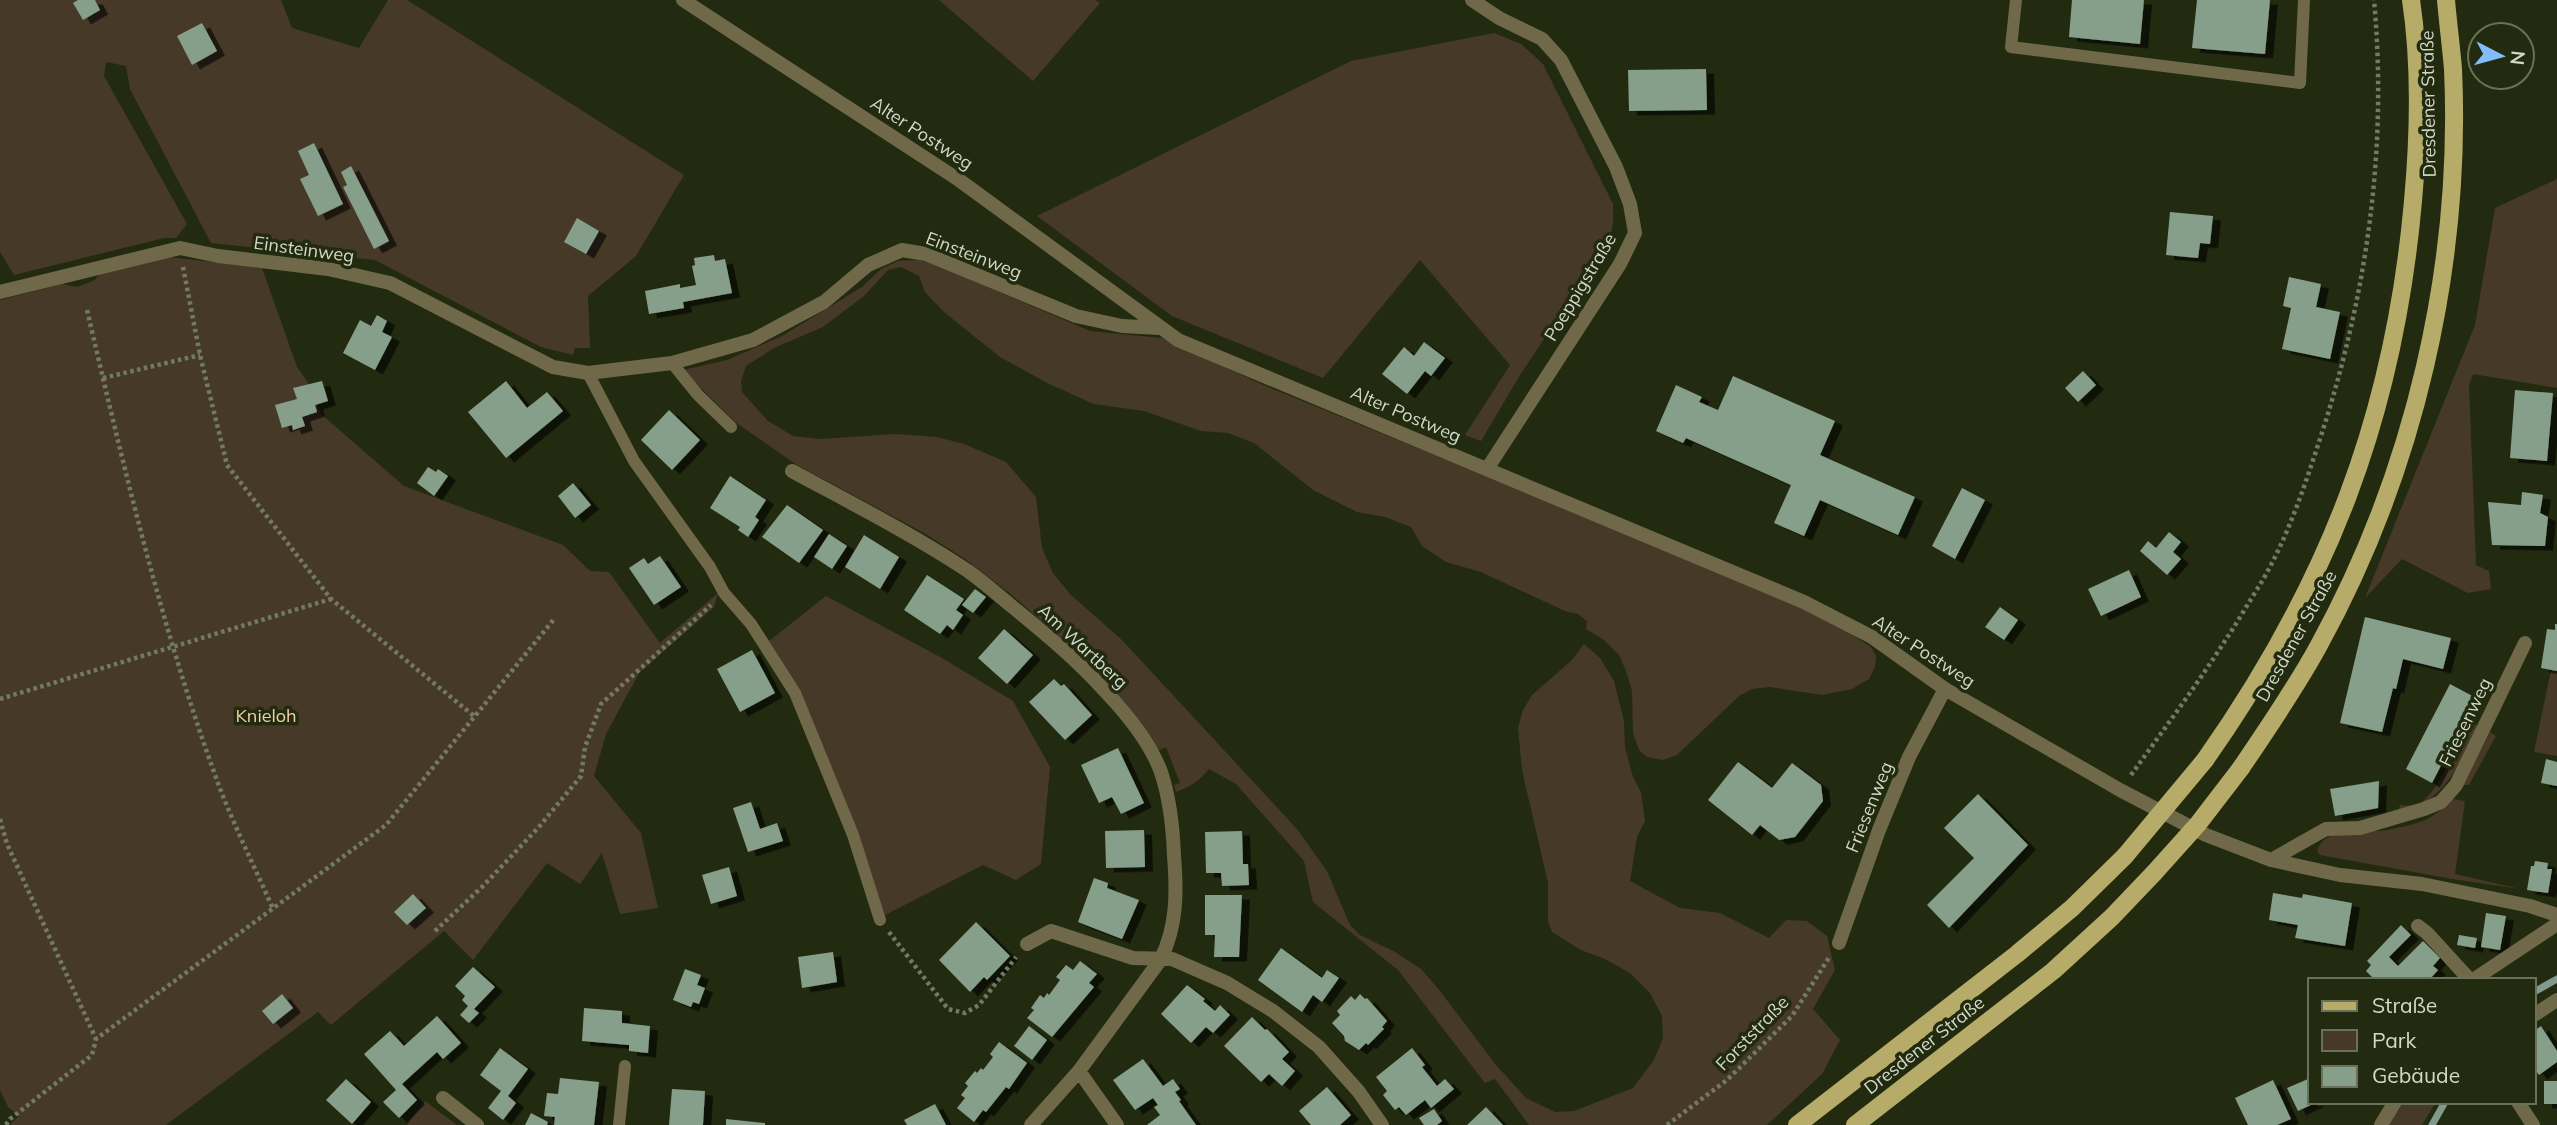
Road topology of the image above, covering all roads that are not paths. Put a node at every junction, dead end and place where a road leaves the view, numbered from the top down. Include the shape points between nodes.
1 (683, 0) edge
2 (1472, 0) edge
3 (2016, 0) edge
4 (2304, 0) edge
5 (2411, 0) edge
6 (2446, 0) edge
7 (0, 292) edge
8 (1161, 328) junction
9 (672, 363) junction
10 (588, 373) junction
11 (731, 427) dead end
12 (1487, 469) junction
13 (792, 471) dead end
14 (2525, 643) dead end
15 (1945, 689) junction
16 (2272, 860) junction
17 (2557, 915) edge
18 (880, 920) road end
19 (2557, 924) edge
20 (2418, 926) dead end
21 (1839, 943) road end
22 (1027, 944) road end
23 (1161, 960) junction
24 (2469, 978) edge
25 (2474, 978) edge
26 (2557, 1000) edge
27 (2536, 1014) edge
28 (625, 1066) dead end
29 (1079, 1071) junction
30 (443, 1098) dead end
31 (2394, 1104) edge
32 (2519, 1104) edge
33 (477, 1125) edge
34 (619, 1125) edge
35 (1031, 1125) edge
36 (1117, 1125) edge
37 (1382, 1125) edge
38 (1797, 1125) edge
39 (1855, 1125) edge
40 (2381, 1125) edge
41 (2533, 1125) edge

1 - 8 street, Alter Postweg via 958,180
2 - 12 street, Poeppigstraße via 1542,39 1561,60 1616,167 1635,233
3 - 4 lane via 2011,47 2300,83
5 - 38 main road, bridge via 2417,76 2415,178 2395,334 2361,463 2285,636 2204,760 2124,856 2017,954
6 - 39 main road, Dresdener Straße, bridge via 2453,137 2449,217 2431,336 2409,425 2374,529 2318,647 2241,768 2198,824 2112,917 2053,971
7 - 10 street, Einsteinweg via 180,248 328,269 390,283 552,367
8 - 9 street, Einsteinweg via 1076,316 926,254 902,250 868,265 824,302 753,340
8 - 12 street, Alter Postweg via 1178,340
9 - 10 street, Einsteinweg
9 - 11 lane
10 - 18 lane via 634,461 795,693 853,835
12 - 15 street, Alter Postweg via 1804,602 1872,637
13 - 23 street, Am Wartberg via 970,572 1085,669 1121,708 1160,770 1172,822 1177,894
14 - 16 street, Friesenweg via 2456,785 2441,802 2360,828 2326,829
15 - 16 street, Alter Postweg via 2148,806
15 - 21 street, Friesenweg via 1909,757
16 - 17 street via 2340,875 2422,884
19 - 25 street
20 - 24 street
22 - 23 street via 1051,931 1133,958
23 - 29 street, Am Wartberg
23 - 37 street via 1188,964 1273,1011 1319,1047
26 - 27 street
28 - 34 lane
29 - 35 street, Am Wartberg
29 - 36 street
30 - 33 street
31 - 40 street
32 - 41 street

